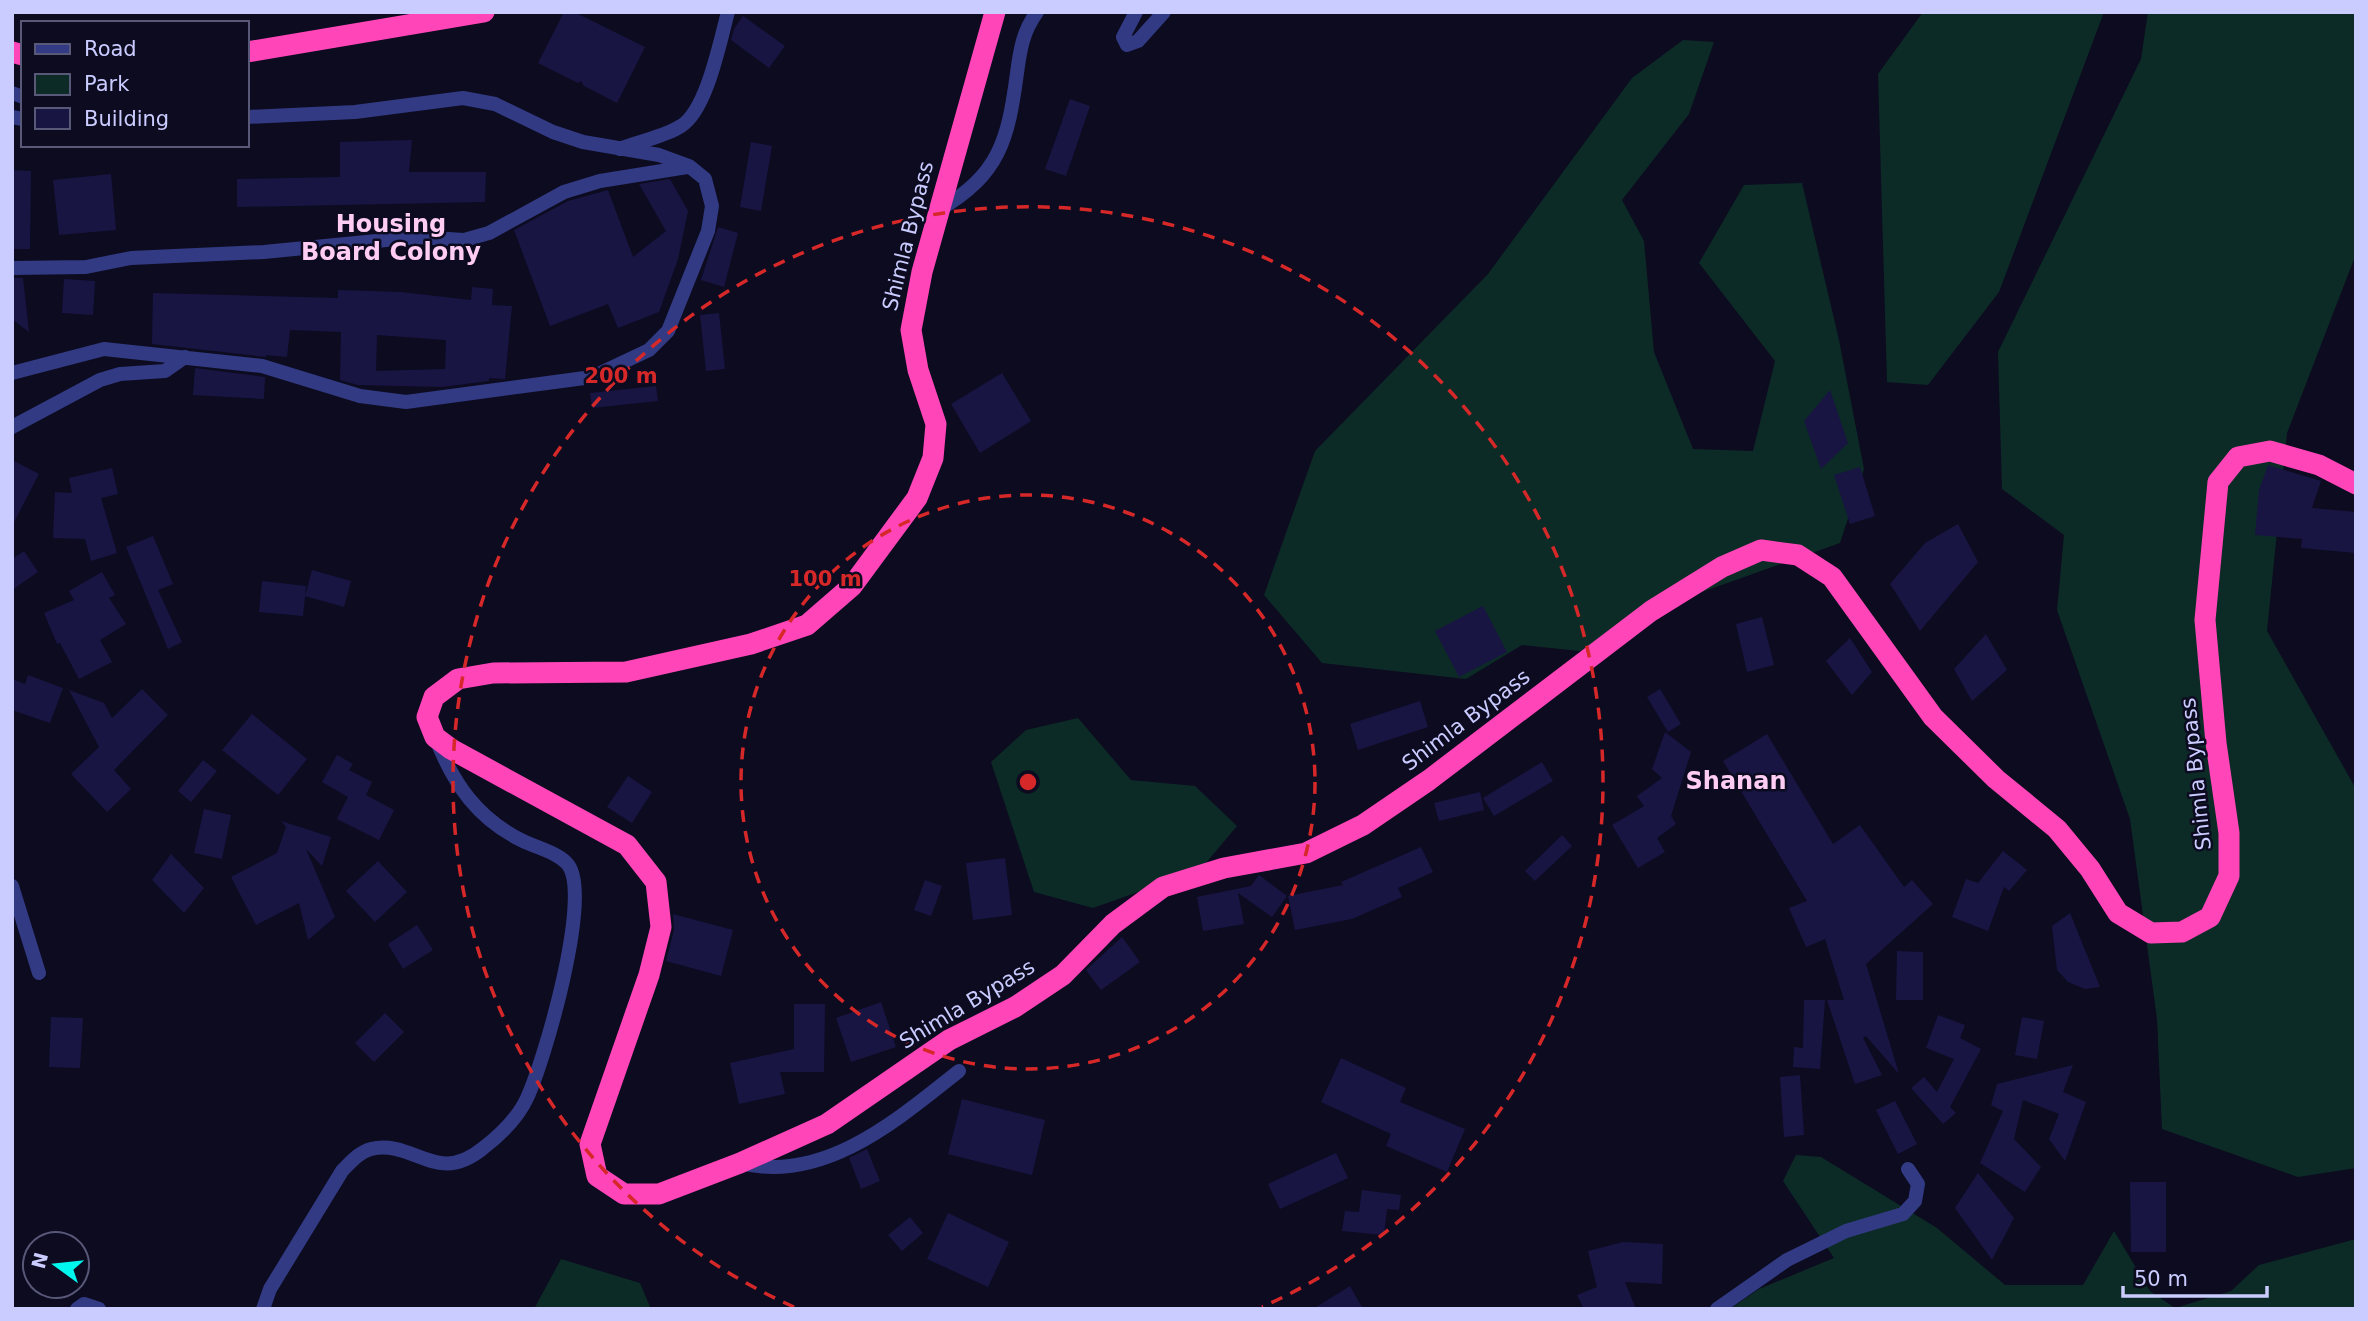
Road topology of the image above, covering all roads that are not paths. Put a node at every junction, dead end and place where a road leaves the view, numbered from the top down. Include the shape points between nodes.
1 (484, 12) edge
2 (728, 12) edge
3 (995, 12) edge
4 (1037, 12) edge
5 (1136, 12) edge
6 (1164, 12) edge
7 (248, 52) edge
8 (248, 117) edge
9 (619, 149) junction
10 (689, 166) junction
11 (939, 210) junction
12 (12, 268) edge
13 (185, 357) junction
14 (12, 373) edge
15 (12, 427) edge
16 (2356, 484) edge
17 (435, 737) junction
18 (12, 886) edge
19 (39, 973) dead end
20 (959, 1070) dead end
21 (740, 1163) junction
22 (1908, 1169) dead end
23 (77, 1309) edge
24 (99, 1309) edge
25 (262, 1309) edge
26 (1717, 1309) edge

1 - 7 highway
2 - 9 street via 693,116 681,127
3 - 11 highway, Shimla Bypass
4 - 11 street via 1022,41 1001,150 985,176
5 - 6 street via 1123,37 1127,45 1138,41
8 - 9 street via 355,112 463,98 495,104 553,132
9 - 10 street via 659,155
10 - 12 street via 564,192 489,233 464,240 417,237 264,252 131,258 86,267
10 - 13 street via 705,179 712,206 685,295 668,331 649,350 592,377 405,402 359,396 262,366
11 - 17 highway, Shimla Bypass via 911,331 936,424 933,458 917,498 852,586 807,625 681,662 626,672 494,673 458,679 434,696 428,718
13 - 14 street via 104,349
13 - 15 street via 165,371 100,380
16 - 21 highway, Shimla Bypass via 2319,466 2270,451 2238,457 2218,482 2205,620 2230,833 2229,876 2210,917 2182,932 2151,933 2118,913 2057,829 1996,779 1933,717 1832,577 1798,555 1761,550 1722,567 1651,611 1363,825 1306,853 1223,868 1163,887 1114,924 1063,975 1015,1007 949,1040 827,1124
17 - 21 highway, Shimla Bypass via 627,845 656,883 661,927 649,975 590,1144 597,1176 624,1194 659,1194
17 - 25 street via 450,775 492,824 567,862 575,876 573,934 538,1069 527,1100 509,1125 467,1160 434,1164 393,1150 372,1149 358,1156 342,1171
18 - 19 street
20 - 21 street via 883,1129 848,1148 783,1169
22 - 26 street via 1918,1184 1915,1201 1903,1214 1846,1231 1787,1260
23 - 24 street via 84,1304

